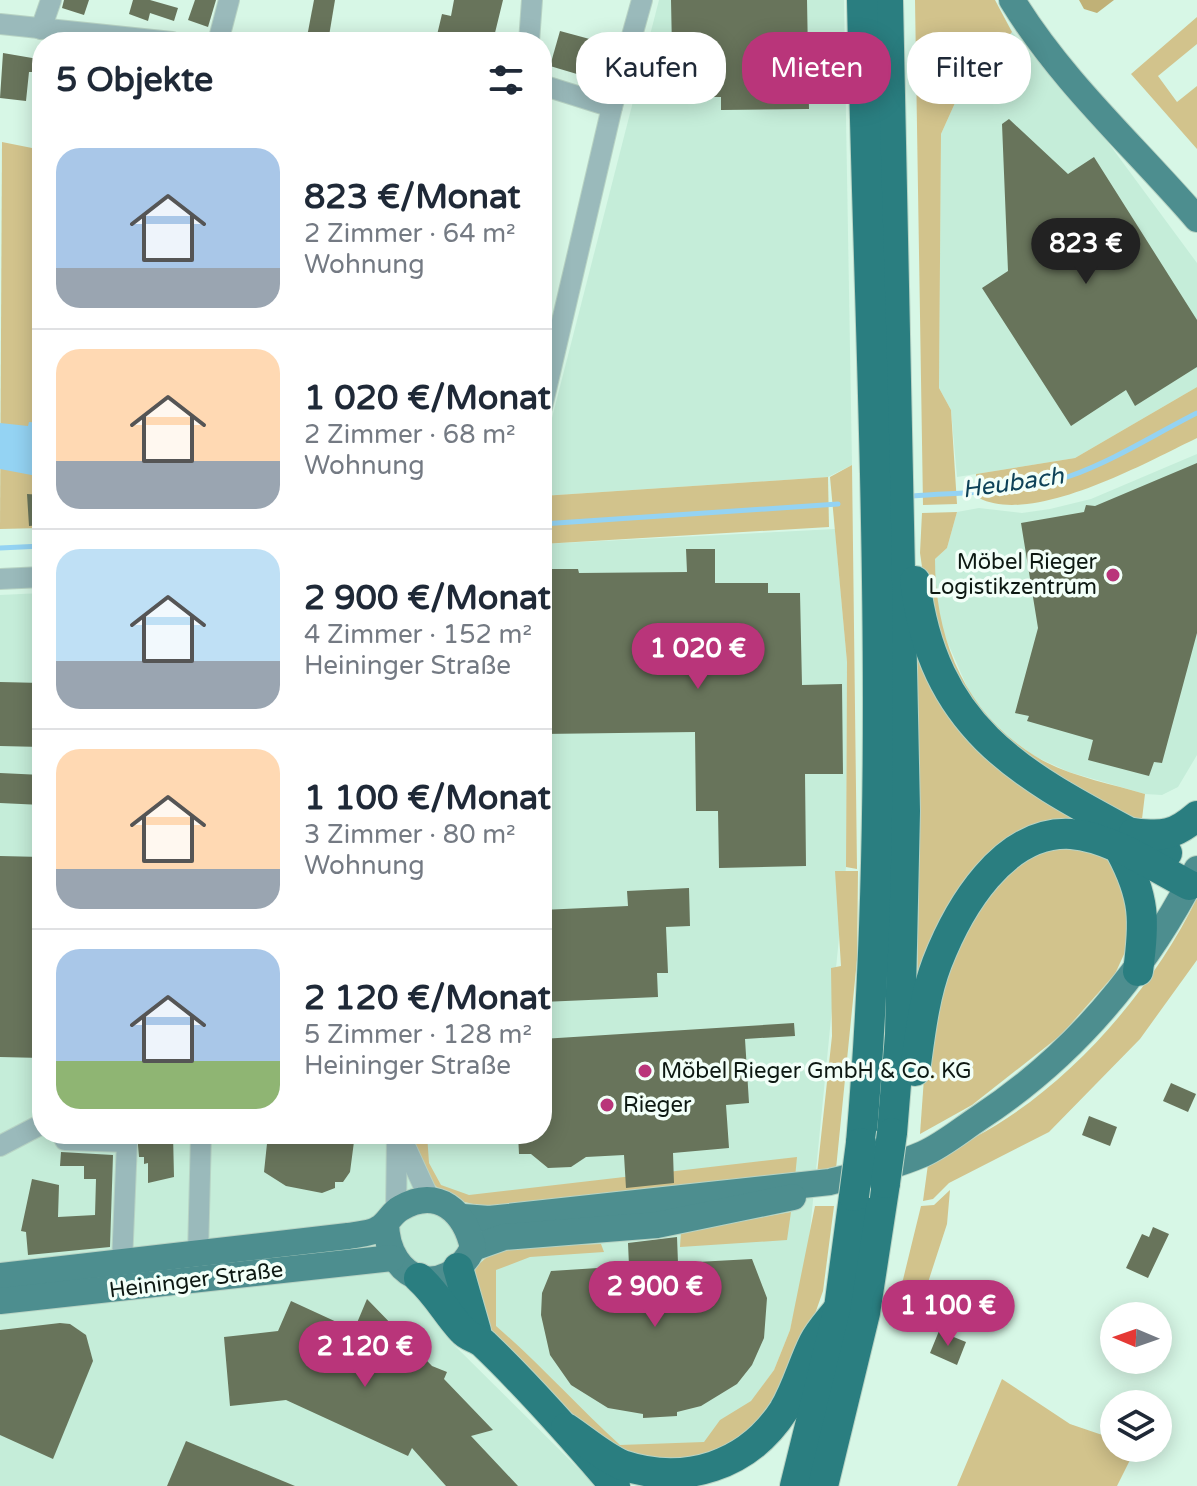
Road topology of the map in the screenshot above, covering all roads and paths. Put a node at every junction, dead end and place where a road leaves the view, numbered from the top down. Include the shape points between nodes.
1 (51, 0) edge
2 (229, 0) edge
3 (532, 0) edge
4 (642, 0) edge
5 (862, 0) edge
6 (888, 0) edge
7 (1012, 0) edge
8 (0, 24) edge
9 (41, 29) junction
10 (71, 32) edge
11 (221, 32) edge
12 (530, 32) edge
13 (552, 88) edge
14 (612, 107) junction
15 (1197, 219) edge
16 (552, 364) edge
17 (900, 551) junction
18 (32, 577) edge
19 (0, 579) edge
20 (1197, 816) edge
21 (1126, 842) junction
22 (1193, 877) edge
23 (1138, 971) junction
24 (32, 1129) edge
25 (892, 1133) junction
26 (127, 1144) edge
27 (201, 1144) edge
28 (397, 1144) edge
29 (403, 1144) edge
30 (0, 1146) edge
31 (842, 1189) junction
32 (430, 1200) junction
33 (391, 1217) junction
34 (463, 1217) junction
35 (198, 1254) junction
36 (392, 1258) junction
37 (465, 1258) junction
38 (158, 1259) junction
39 (122, 1263) junction
40 (0, 1276) edge
41 (419, 1278) junction
42 (134, 1287) junction
43 (0, 1301) edge
44 (839, 1308) junction
45 (480, 1340) junction
46 (566, 1428) junction
47 (615, 1486) edge
48 (795, 1486) edge
49 (823, 1486) edge

1 - 9 street
2 - 11 street
3 - 12 street
4 - 14 street
5 - 31 highway, bridge via 878,811 875,953 861,1143
6 - 17 highway
7 - 15 main road via 1084,96
8 - 9 street
9 - 10 street
13 - 14 street
14 - 16 street
17 - 21 highway via 915,578 918,607 942,677 980,736
17 - 25 highway via 905,811 901,1020
18 - 19 street
20 - 21 highway via 1164,837
21 - 22 highway
21 - 23 highway via 1143,905
21 - 25 highway via 1067,834 1041,838 1018,847 970,900 936,965 912,1088
22 - 23 main road
23 - 31 main road via 1083,1035 1027,1086 926,1153
24 - 30 street
25 - 49 highway, bridge via 865,1313
26 - 39 street
27 - 35 street
28 - 33 street
29 - 32 street
31 - 34 main road
31 - 37 main road via 625,1229 504,1237
31 - 44 highway
32 - 33 main road
32 - 34 main road
33 - 35 main road, Heininger Straße via 376,1231
33 - 36 main road
34 - 37 main road
35 - 38 main road, Heininger Straße
36 - 41 main road
36 - 42 main road, Heininger Straße
37 - 41 main road via 444,1276
37 - 45 highway via 469,1316
38 - 39 main road, Heininger Straße
38 - 42 main road via 142,1266
39 - 40 main road, Heininger Straße
41 - 45 highway via 464,1332
42 - 43 main road, Heininger Straße
44 - 46 highway via 815,1340 785,1408 767,1434 737,1461 695,1475 643,1474
44 - 48 highway
45 - 46 highway
46 - 47 highway

